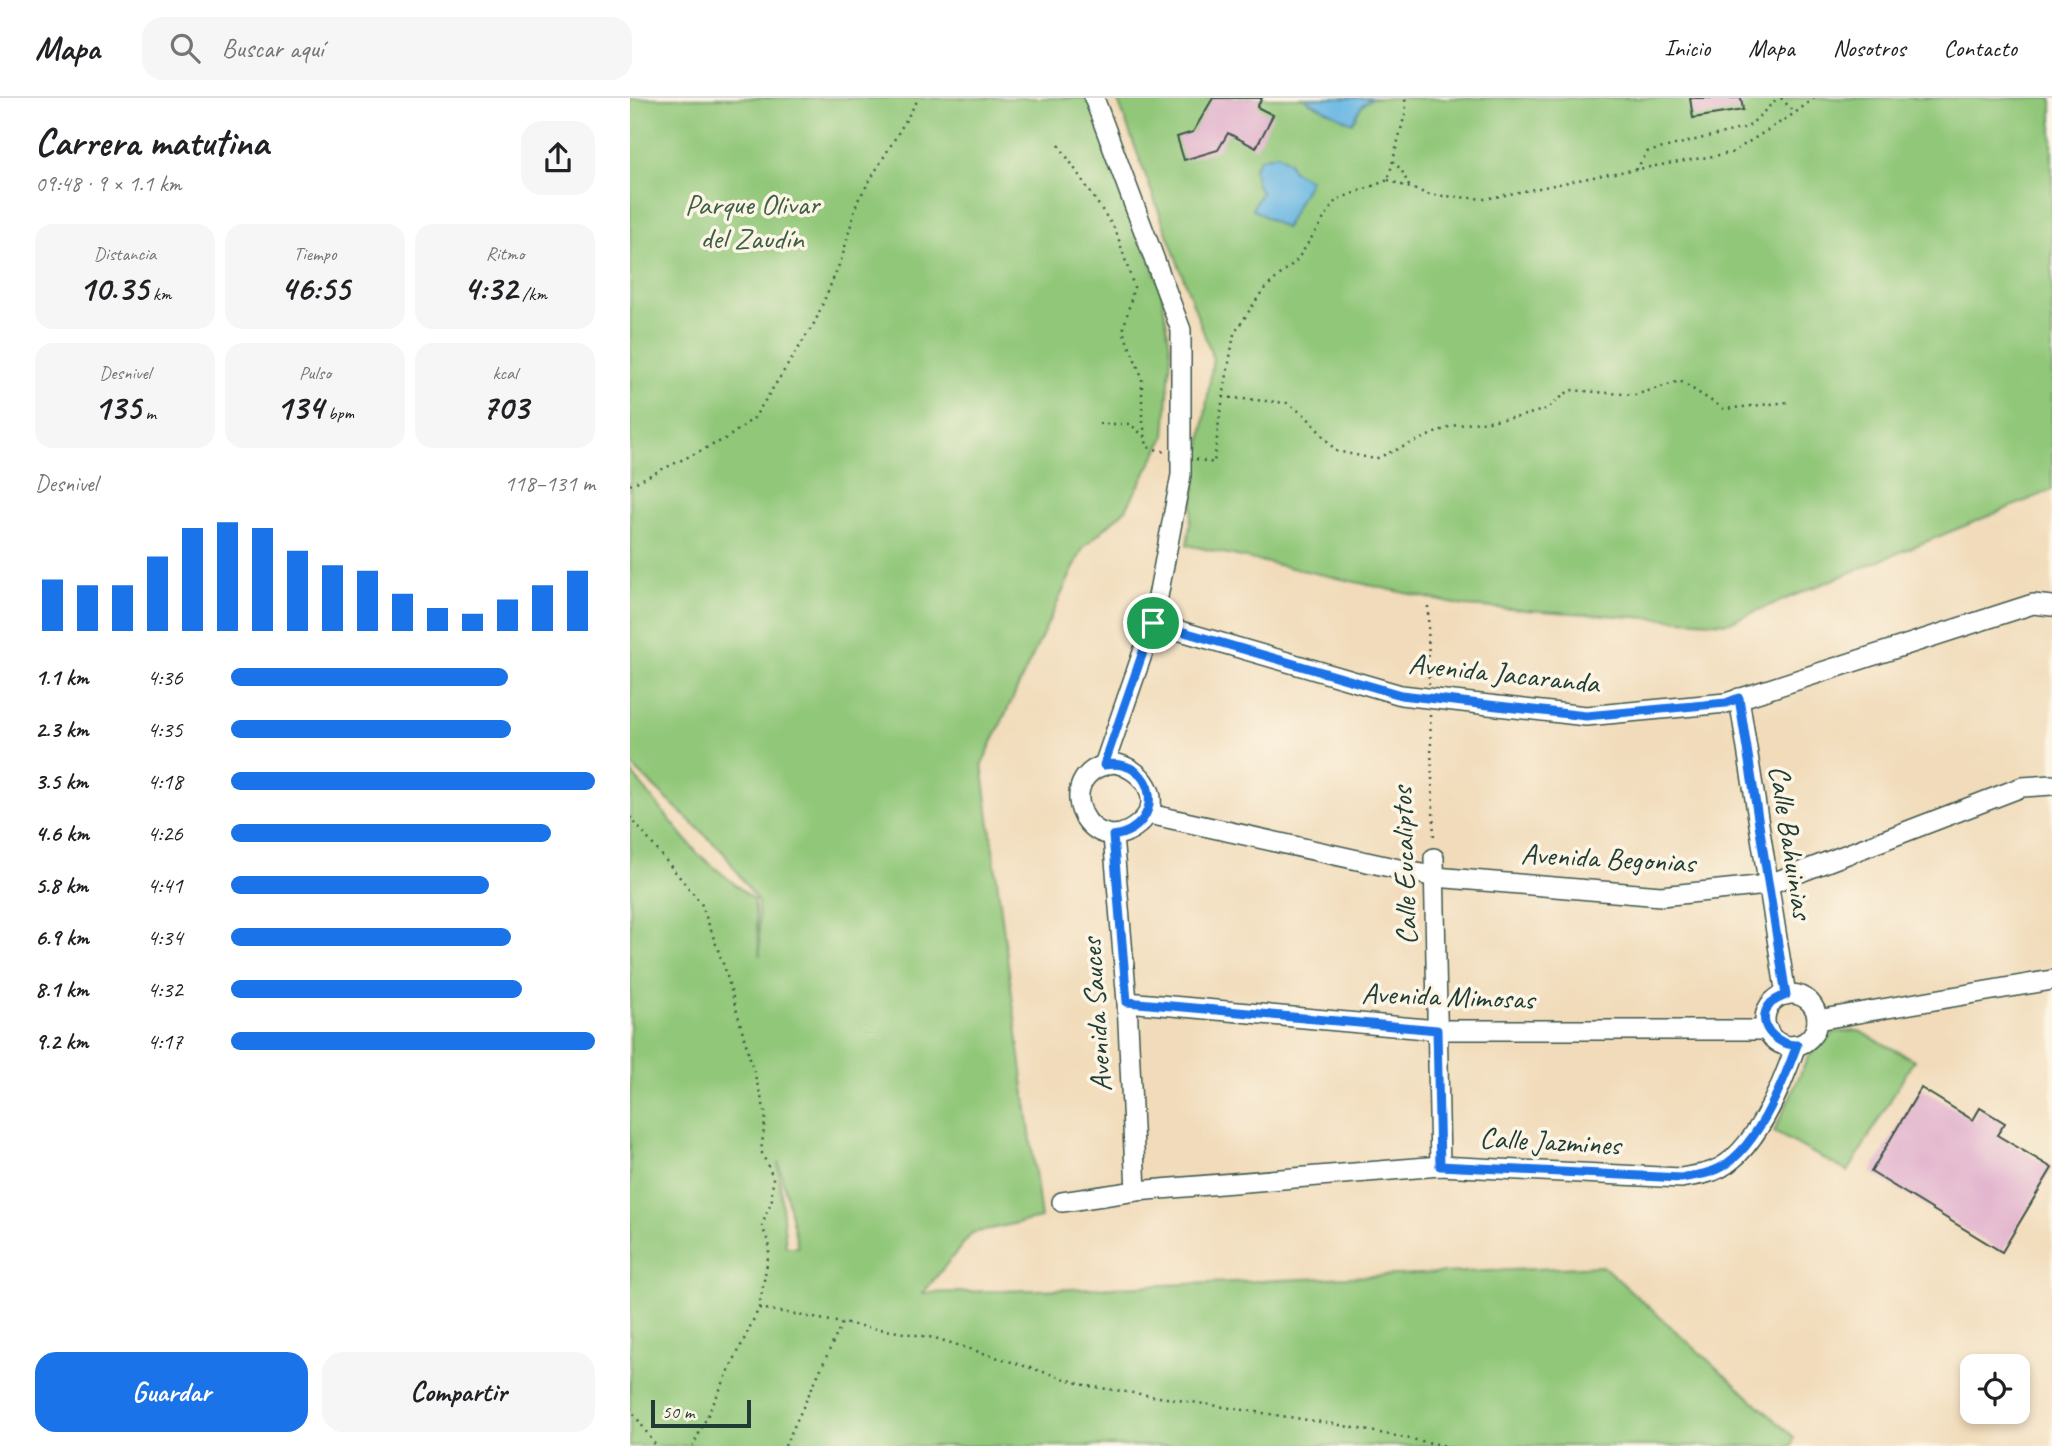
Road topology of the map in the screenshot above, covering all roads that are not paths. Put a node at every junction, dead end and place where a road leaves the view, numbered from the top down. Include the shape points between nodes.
1 (1094, 98) edge
2 (2052, 606) edge
3 (1153, 623) junction
4 (1739, 698) junction
5 (1104, 765) junction
6 (2052, 785) edge
7 (1149, 814) junction
8 (1113, 836) junction
9 (1435, 868) junction
10 (1767, 885) junction
11 (2052, 980) edge
12 (1786, 995) junction
13 (1127, 1002) junction
14 (1817, 1020) junction
15 (1437, 1030) junction
16 (1768, 1030) junction
17 (1797, 1045) junction
18 (1440, 1166) junction
19 (1136, 1191) junction
20 (1062, 1202) dead end

1 - 3 street via 1181,330 1181,475
2 - 4 street, Avenida Jacaranda via 2033,604
3 - 4 street, Avenida Jacaranda via 1401,695 1586,716
3 - 5 street
4 - 10 street, Calle Bahuinias
5 - 7 street via 1126,765 1137,771 1146,781
5 - 8 street via 1084,779 1078,797 1086,821
6 - 10 street, Avenida Begonias via 2022,787
7 - 8 street via 1132,830
7 - 9 street, Avenida Begonias
8 - 13 street, Avenida Sauces
9 - 10 street, Avenida Begonias via 1661,896
9 - 15 street, Calle Eucaliptos
10 - 12 street, Calle Bahuinias
11 - 14 street
12 - 14 street via 1807,999
12 - 16 street via 1767,1010
13 - 15 street, Avenida Mimosas
13 - 19 street, Avenida Sauces
14 - 17 street via 1812,1036
15 - 16 street, Avenida Mimosas
15 - 18 street, Calle Eucaliptos
16 - 17 street via 1780,1043
17 - 18 street, Calle Jazmines via 1782,1088 1762,1124 1739,1152 1715,1171 1681,1178
18 - 19 street, Calle Jazmines
19 - 20 street, Calle Jazmines

